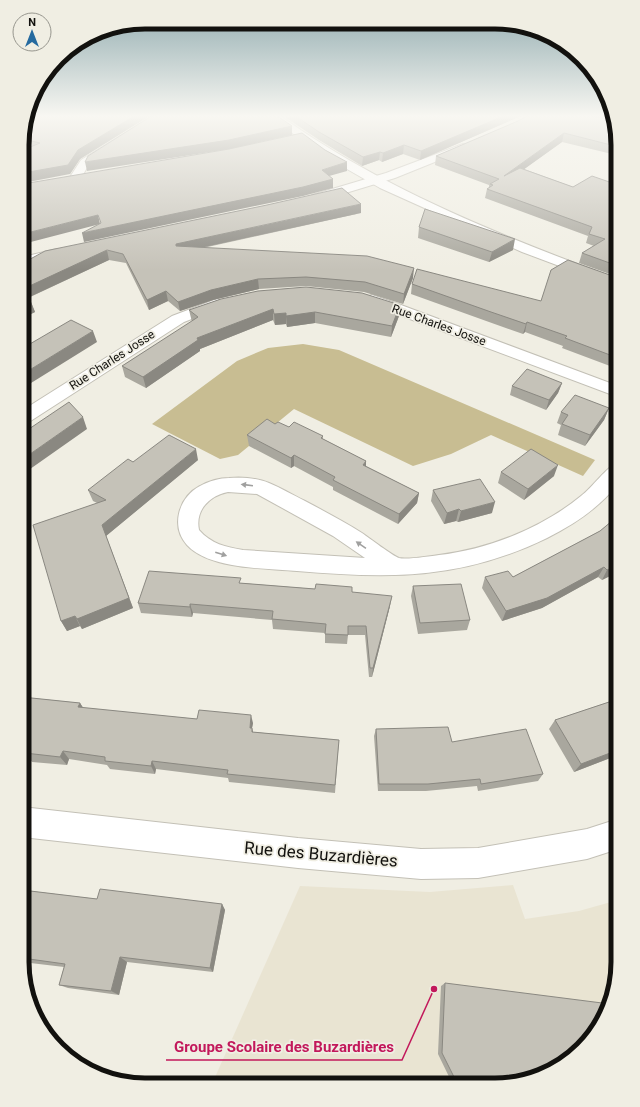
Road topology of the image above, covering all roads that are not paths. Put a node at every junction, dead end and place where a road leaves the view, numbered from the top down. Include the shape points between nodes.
1 (82, 167) edge
2 (352, 167) edge
3 (417, 167) edge
4 (92, 175) edge
5 (76, 177) junction
6 (63, 179) edge
7 (376, 181) junction
8 (301, 202) edge
9 (67, 251) edge
10 (29, 260) edge
11 (611, 281) edge
12 (356, 297) edge
13 (231, 300) edge
14 (611, 389) edge
15 (29, 414) edge
16 (611, 479) edge
17 (394, 566) junction
18 (29, 823) edge
19 (611, 836) edge

1 - 5 street
2 - 7 street
3 - 7 street
4 - 5 street
5 - 6 street
7 - 8 street
7 - 11 street via 484,232
9 - 10 street
12 - 14 street, Rue Charles Josse via 396,308
13 - 15 street, Rue Charles Josse via 178,319
16 - 17 street via 598,496 570,517 493,552 436,565
17 -> 17 street via 340,530 262,488 248,484 232,483 215,487 199,496 190,510 187,524 191,536 202,546 222,555 233,558 324,564
18 - 19 street, Rue des Buzardières via 421,864 478,863 587,844

